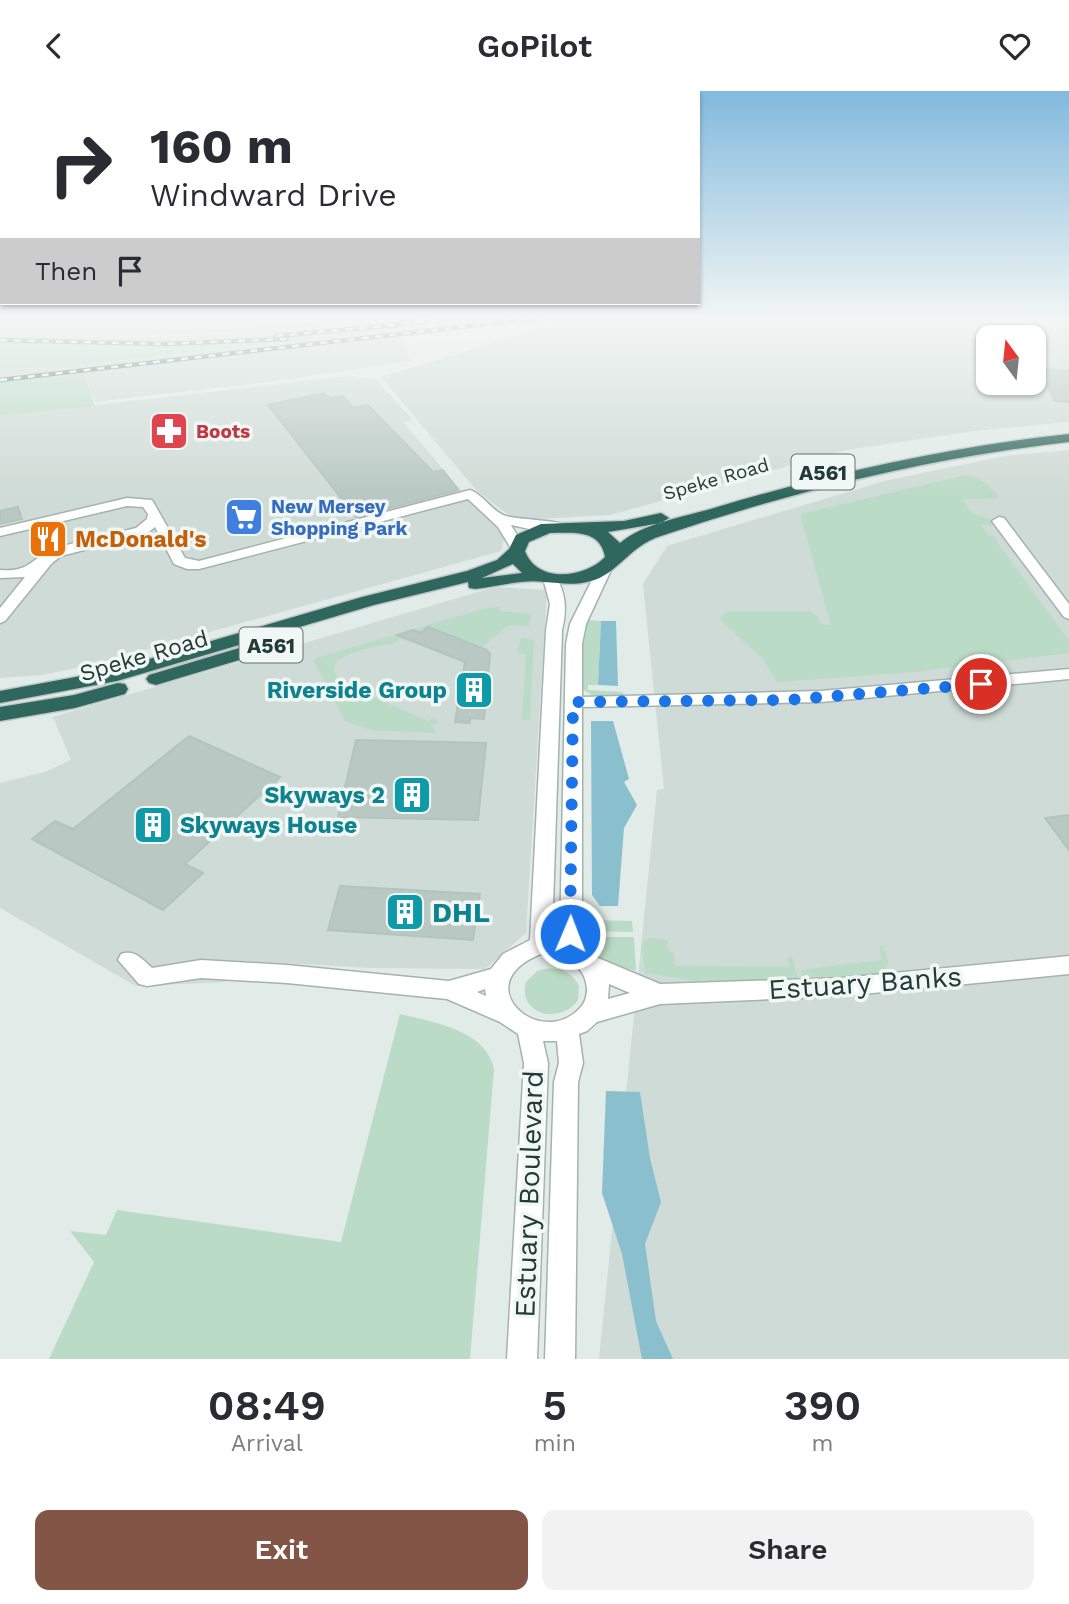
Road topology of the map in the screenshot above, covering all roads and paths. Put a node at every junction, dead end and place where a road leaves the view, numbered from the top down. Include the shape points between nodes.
1 (1069, 429) edge
2 (1069, 438) edge
3 (870, 465) junction
4 (155, 514) junction
5 (498, 518) junction
6 (571, 527) junction
7 (985, 529) dead end
8 (164, 530) junction
9 (141, 531) junction
10 (0, 532) edge
11 (516, 549) junction
12 (47, 560) junction
13 (609, 564) junction
14 (0, 574) edge
15 (546, 577) junction
16 (1069, 614) edge
17 (0, 618) edge
18 (1069, 674) edge
19 (0, 697) edge
20 (573, 702) junction
21 (0, 714) edge
22 (541, 945) junction
23 (572, 950) junction
24 (128, 960) dead end
25 (1069, 965) edge
26 (593, 966) junction
27 (499, 976) junction
28 (449, 990) junction
29 (660, 994) junction
30 (592, 1013) junction
31 (518, 1022) junction
32 (567, 1029) junction
33 (522, 1359) edge
34 (560, 1359) edge

1 - 3 highway, Speke Road / A561 via 973,440
2 - 3 highway, Speke Road / A561
3 - 6 highway, Speke Road / A561 via 649,522
3 - 13 highway, Speke Road / A561 via 655,532 634,541
4 - 8 street
4 - 9 street via 154,521
4 - 10 street via 147,503 127,502
5 - 6 street
5 - 8 street via 470,494 187,565 179,561
5 - 11 street
6 - 11 highway, A561 via 533,533
6 - 13 highway via 593,531 611,543 615,550
7 - 16 street via 1002,525
8 - 9 street
9 - 12 street via 71,548
11 - 15 highway via 522,565
11 - 19 highway, Speke Road / A561 via 503,563 455,580 110,677
12 - 14 street via 20,575
12 - 17 street
13 - 15 highway, A561 via 579,578
13 - 20 street via 578,624
15 - 21 highway, Speke Road / A561 via 463,587 75,701
15 - 22 street via 557,593 559,611 554,630
18 - 20 street via 787,700
20 - 23 street
22 - 23 street
22 - 27 street via 512,958
23 - 26 street
24 - 28 street via 147,977 201,969
25 - 29 street, Estuary Banks via 842,987
26 - 29 street, Estuary Banks
26 - 30 street via 601,989
27 - 28 street
27 - 31 street via 497,994
28 - 31 street
29 - 30 street, Estuary Banks
30 - 32 street
31 - 32 street via 555,1032
31 - 33 street, Estuary Boulevard via 536,1063
32 - 34 street, Estuary Boulevard via 571,1063 566,1082

